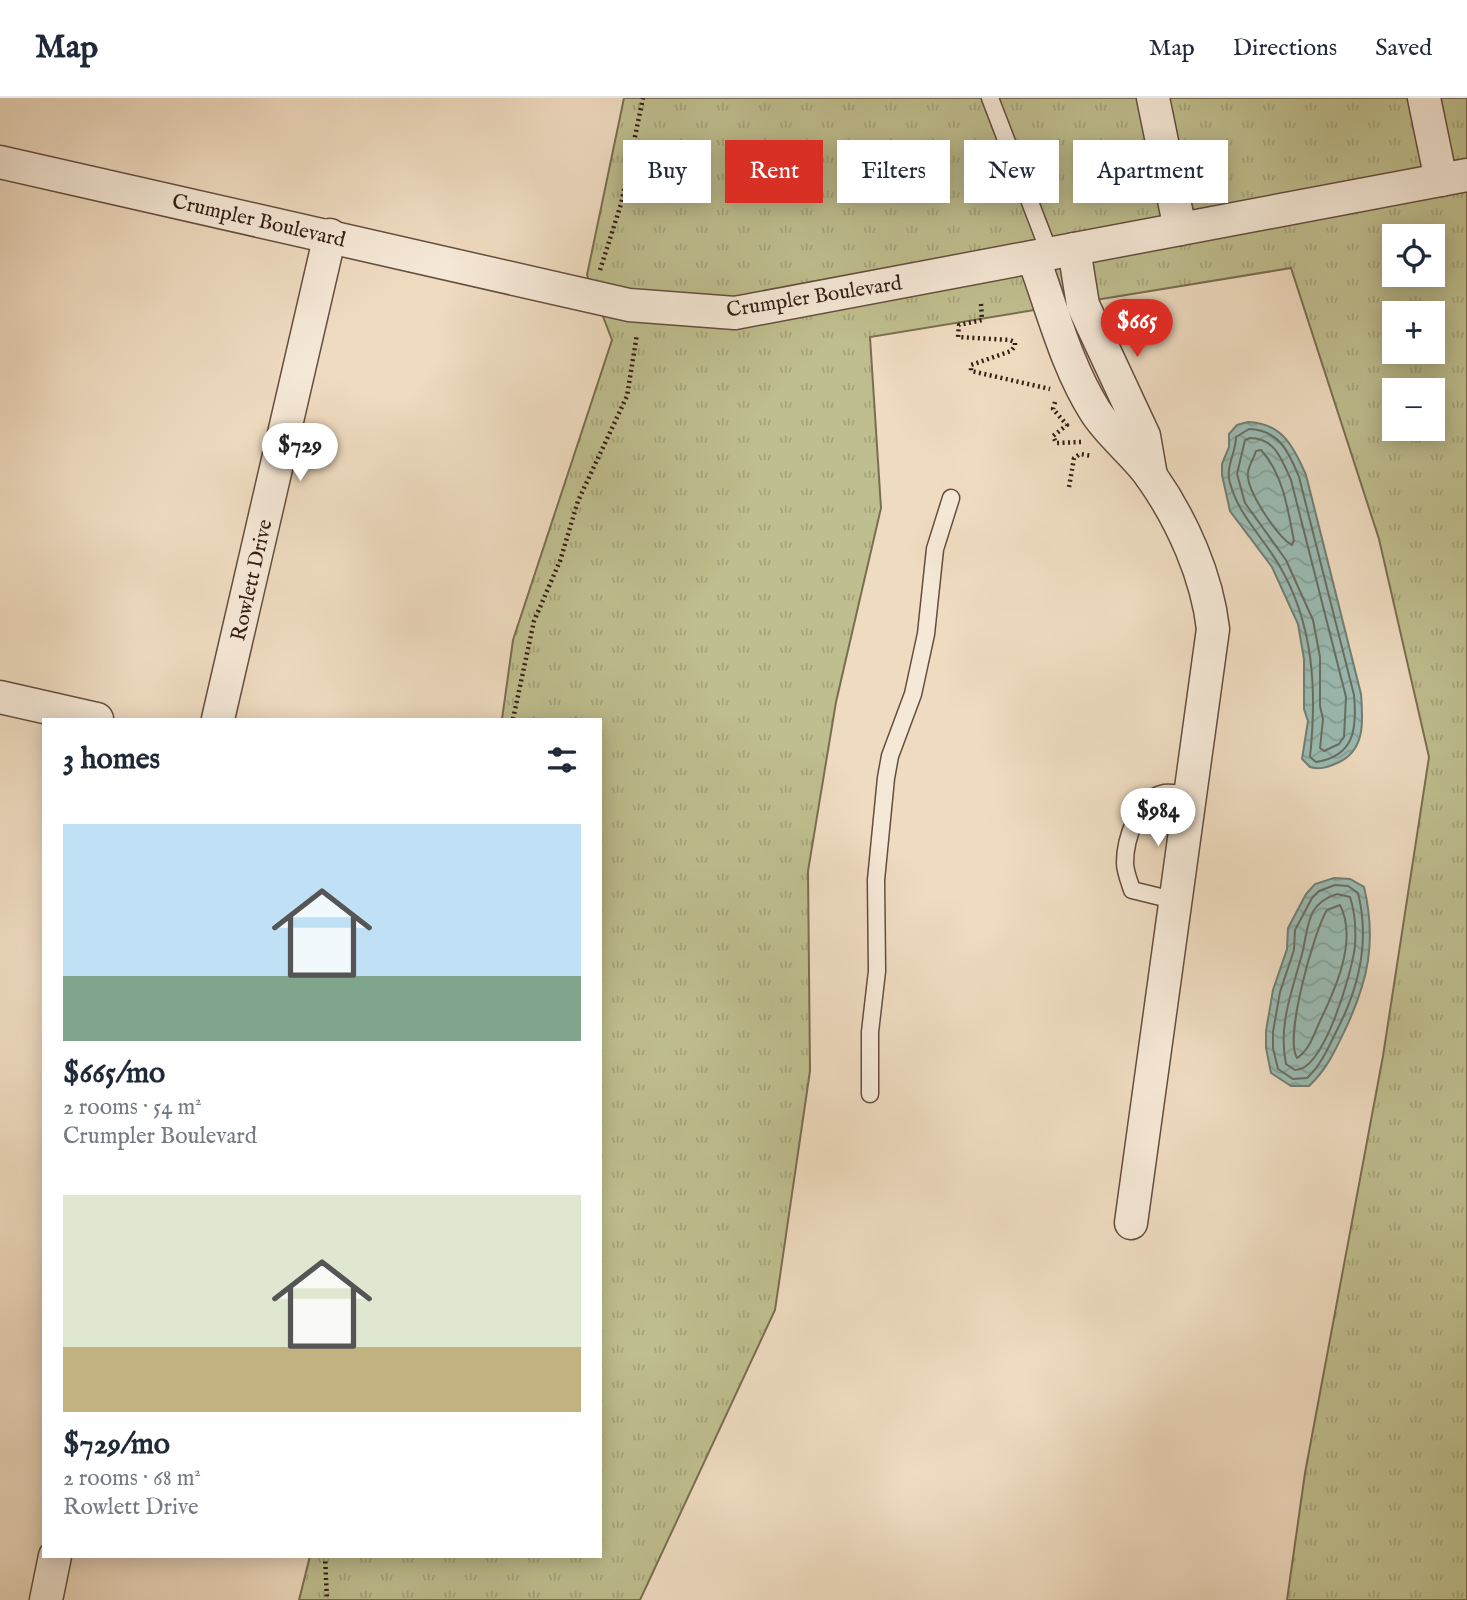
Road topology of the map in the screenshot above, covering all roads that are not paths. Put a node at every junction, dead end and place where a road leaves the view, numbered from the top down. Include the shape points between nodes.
1 (990, 98) edge
2 (1153, 98) edge
3 (1424, 98) edge
4 (0, 162) edge
5 (1454, 178) edge
6 (1180, 229) junction
7 (330, 235) junction
8 (1052, 253) junction
9 (1151, 476) junction
10 (951, 498) dead end
11 (0, 697) edge
12 (93, 718) edge
13 (218, 718) edge
14 (1192, 795) junction
15 (1177, 901) junction
16 (870, 1094) dead end
17 (1131, 1223) dead end
18 (55, 1558) edge
19 (46, 1600) edge

1 - 8 lane
2 - 6 street
3 - 5 street
4 - 7 street, Crumpler Boulevard
5 - 6 street, Crumpler Boulevard
6 - 8 street, Crumpler Boulevard
7 - 8 street, Crumpler Boulevard via 629,305 734,313
7 - 13 street, Rowlett Drive
8 - 9 street via 1083,304 1144,436
8 - 9 street via 1081,386 1097,414
9 - 14 street via 1189,545 1209,594 1213,629
10 - 16 lane via 935,549 914,694 886,778 876,880 877,971 870,1032
11 - 12 street
14 - 15 street
14 - 15 lane via 1163,793 1147,802 1127,843 1124,866 1132,890
15 - 17 street
18 - 19 street

